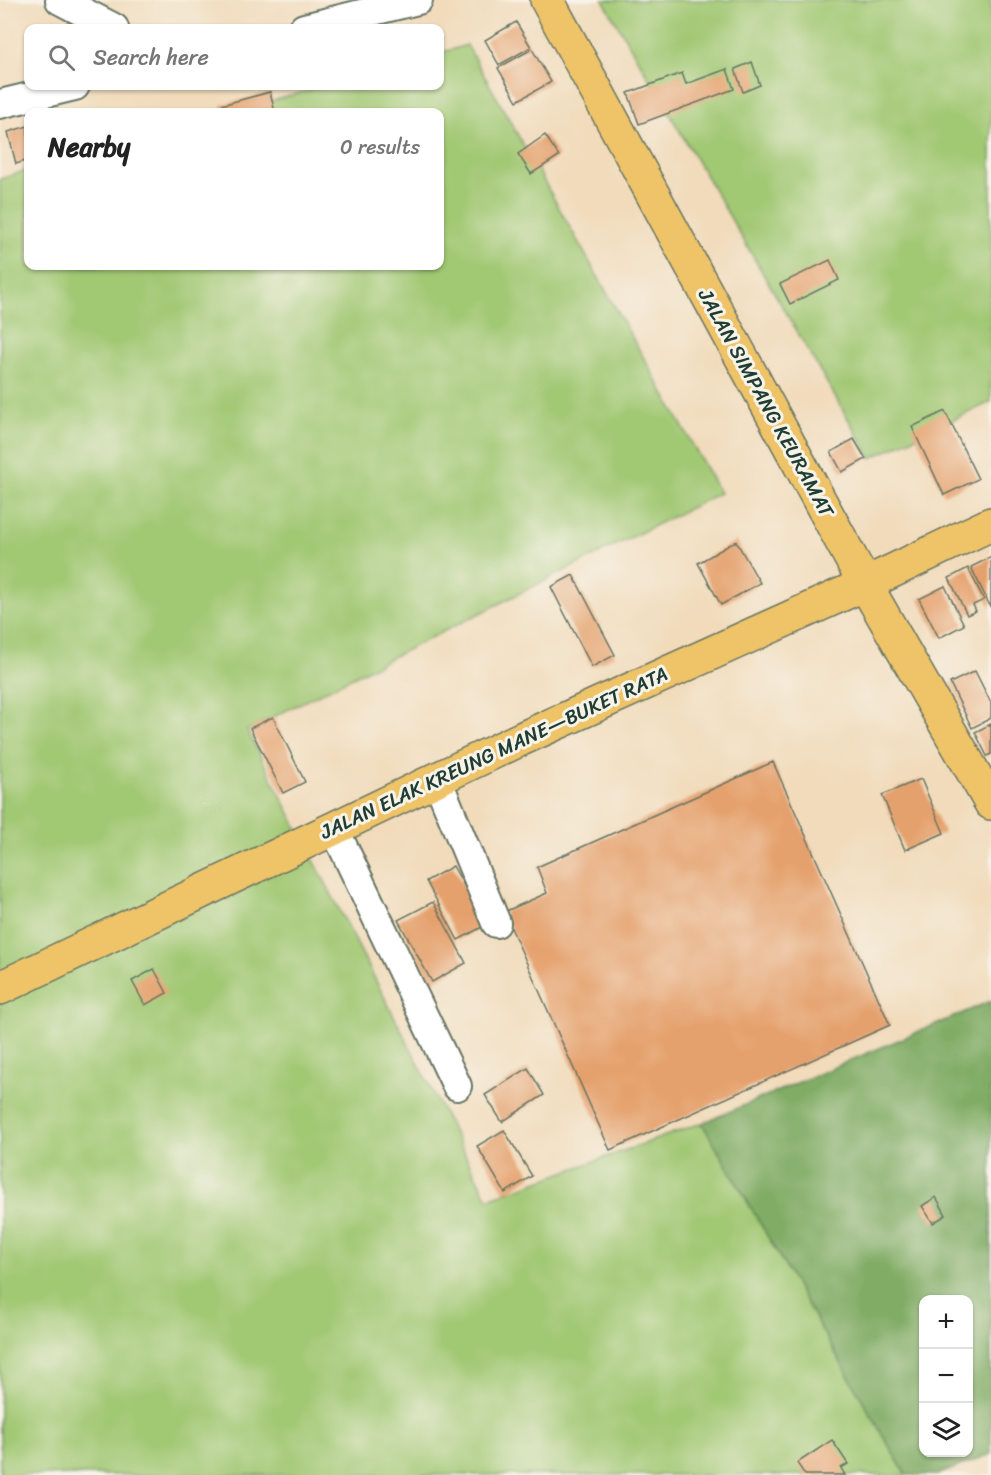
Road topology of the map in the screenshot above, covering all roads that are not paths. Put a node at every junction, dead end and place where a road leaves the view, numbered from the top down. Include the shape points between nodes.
1 (60, 0) edge
2 (418, 0) edge
3 (547, 0) edge
4 (106, 24) edge
5 (320, 24) edge
6 (58, 90) edge
7 (0, 104) edge
8 (991, 524) edge
9 (865, 584) junction
10 (437, 779) junction
11 (991, 803) edge
12 (334, 828) junction
13 (496, 923) dead end
14 (0, 988) edge
15 (457, 1086) dead end

1 - 4 lane
2 - 5 lane
3 - 9 main road, JALAN SIMPANG KEURAMAT
6 - 7 lane
8 - 9 main road, JALAN ELAK KREUNG MANE—BUKET RATA
9 - 10 main road, JALAN ELAK KREUNG MANE—BUKET RATA
9 - 11 main road, JALAN SIMPANG KEURAMAT
10 - 12 main road, JALAN ELAK KREUNG MANE—BUKET RATA
10 - 13 lane
12 - 14 main road, JALAN ELAK KREUNG MANE—BUKET RATA
12 - 15 lane

